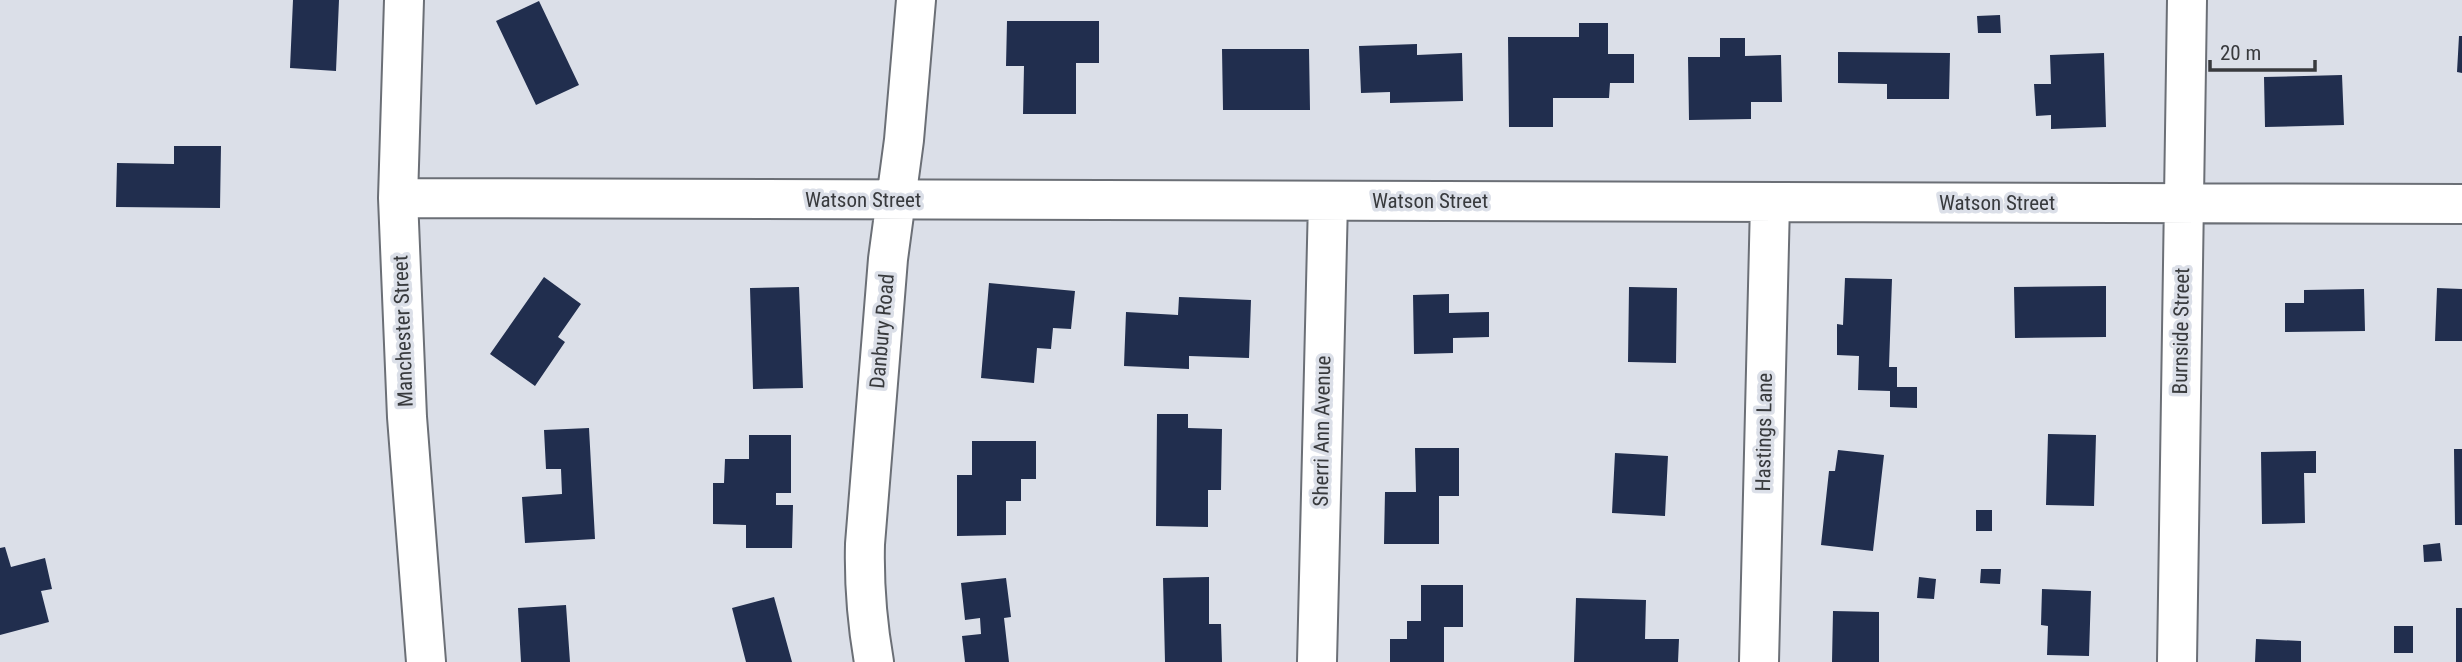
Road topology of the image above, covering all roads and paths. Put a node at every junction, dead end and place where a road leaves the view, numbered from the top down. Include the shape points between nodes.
1 (404, 0) edge
2 (916, 0) edge
3 (2187, 0) edge
4 (398, 198) junction
5 (895, 200) junction
6 (1328, 201) junction
7 (1770, 203) junction
8 (2183, 203) junction
9 (2462, 204) edge
10 (426, 662) edge
11 (874, 662) edge
12 (1317, 662) edge
13 (1759, 662) edge
14 (2177, 662) edge

1 - 4 street, Manchester Street
2 - 5 street, Danbury Road
3 - 8 street, Burnside Street
4 - 5 street, Watson Street
4 - 10 street, Manchester Street via 407,417
5 - 6 street, Watson Street
5 - 11 street, Danbury Road via 865,544 865,606
6 - 7 street, Watson Street
6 - 12 street, Sherri Ann Avenue
7 - 8 street, Watson Street
7 - 13 street, Hastings Lane
8 - 9 street, Watson Street
8 - 14 street, Burnside Street

